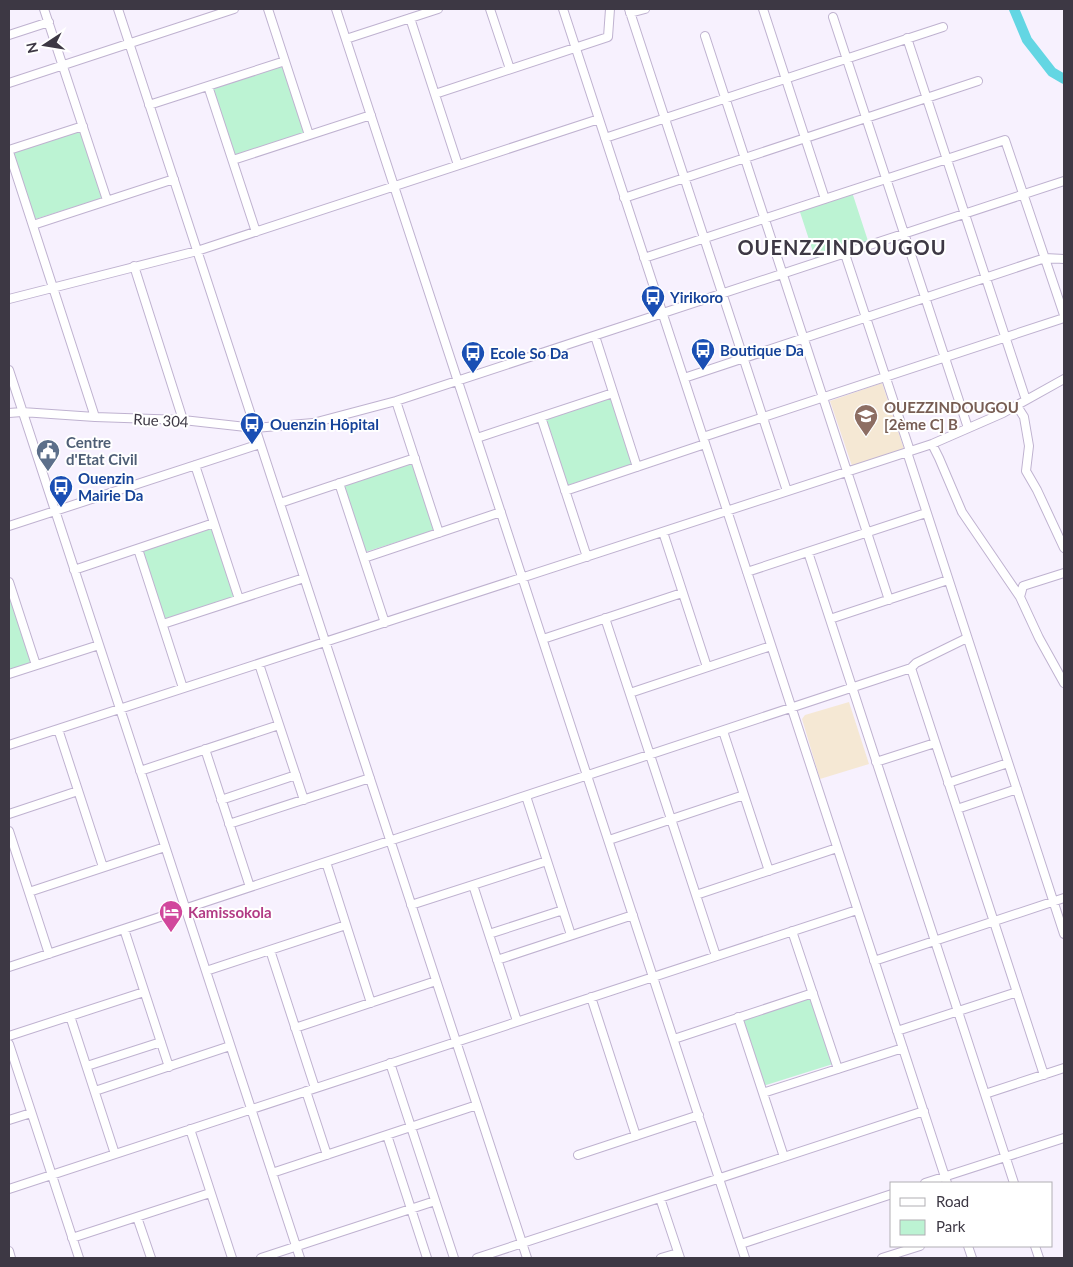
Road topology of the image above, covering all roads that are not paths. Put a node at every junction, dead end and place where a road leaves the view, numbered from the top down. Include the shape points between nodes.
1 (44, 9) edge
2 (118, 9) edge
3 (234, 9) edge
4 (268, 9) edge
5 (336, 9) edge
6 (438, 9) edge
7 (490, 9) edge
8 (563, 9) edge
9 (610, 9) edge
10 (645, 9) edge
11 (763, 10) edge
12 (630, 11) edge
13 (833, 17) dead end
14 (410, 18) junction
15 (48, 22) junction
16 (943, 27) dead end
17 (9, 35) edge
18 (705, 36) dead end
19 (907, 38) junction
20 (346, 39) junction
21 (129, 43) junction
22 (575, 48) junction
23 (847, 58) junction
24 (284, 60) junction
25 (63, 65) junction
26 (510, 69) junction
27 (785, 79) junction
28 (978, 81) dead end
29 (9, 83) edge
30 (208, 86) junction
31 (435, 94) junction
32 (725, 98) junction
33 (927, 98) junction
34 (150, 105) junction
35 (371, 115) junction
36 (665, 118) junction
37 (866, 118) junction
38 (599, 119) junction
39 (82, 126) junction
40 (309, 135) junction
41 (605, 138) junction
42 (805, 138) junction
43 (9, 151) edge
44 (744, 158) junction
45 (947, 159) junction
46 (233, 160) junction
47 (458, 165) junction
48 (174, 178) junction
49 (684, 178) junction
50 (886, 179) junction
51 (1064, 182) edge
52 (394, 186) junction
53 (1024, 195) junction
54 (624, 198) junction
55 (825, 199) junction
56 (107, 200) junction
57 (965, 214) junction
58 (764, 219) junction
59 (32, 225) junction
60 (256, 232) junction
61 (904, 234) junction
62 (704, 239) junction
63 (197, 251) junction
64 (845, 254) junction
65 (644, 258) junction
66 (1045, 258) junction
67 (1064, 259) edge
68 (134, 266) junction
69 (782, 274) junction
70 (986, 278) junction
71 (53, 288) junction
72 (722, 294) junction
73 (925, 298) junction
74 (9, 300) edge
75 (662, 314) junction
76 (1064, 316) edge
77 (866, 318) junction
78 (595, 336) junction
79 (1005, 337) junction
80 (804, 338) junction
81 (944, 357) junction
82 (743, 358) junction
83 (9, 370) edge
84 (885, 377) junction
85 (684, 378) junction
86 (1064, 379) edge
87 (458, 381) junction
88 (613, 393) junction
89 (823, 397) junction
90 (1026, 400) junction
91 (396, 401) junction
92 (1016, 406) junction
93 (22, 412) junction
94 (9, 413) edge
95 (541, 416) junction
96 (95, 417) junction
97 (763, 417) junction
98 (183, 420) junction
99 (255, 428) junction
100 (968, 428) junction
101 (477, 438) junction
102 (704, 441) junction
103 (260, 444) junction
104 (932, 444) junction
105 (908, 452) junction
106 (415, 458) junction
107 (195, 465) junction
108 (637, 467) junction
109 (847, 472) junction
110 (339, 483) junction
111 (565, 490) junction
112 (787, 491) junction
113 (280, 503) junction
114 (55, 511) junction
115 (727, 511) junction
116 (501, 512) junction
117 (926, 513) junction
118 (214, 524) junction
119 (9, 526) edge
120 (663, 532) junction
121 (867, 532) junction
122 (439, 533) junction
123 (138, 548) junction
124 (1064, 548) edge
125 (808, 552) junction
126 (587, 557) junction
127 (364, 558) junction
128 (74, 570) junction
129 (747, 572) junction
130 (1064, 573) edge
131 (304, 578) junction
132 (523, 578) junction
133 (948, 580) junction
134 (10, 588) edge
135 (682, 593) junction
136 (1020, 597) junction
137 (239, 599) junction
138 (889, 600) junction
139 (606, 618) junction
140 (830, 619) junction
141 (385, 622) junction
142 (163, 624) junction
143 (967, 638) junction
144 (543, 639) junction
145 (325, 642) junction
146 (99, 645) junction
147 (771, 646) junction
148 (259, 664) junction
149 (36, 666) junction
150 (707, 667) junction
151 (911, 668) junction
152 (9, 674) edge
153 (1064, 683) edge
154 (184, 688) junction
155 (852, 688) junction
156 (630, 692) junction
157 (792, 708) junction
158 (120, 709) junction
159 (279, 725) junction
160 (58, 729) junction
161 (723, 731) junction
162 (935, 743) junction
163 (9, 745) edge
164 (205, 749) junction
165 (650, 755) junction
166 (876, 762) junction
167 (1008, 763) junction
168 (140, 771) junction
169 (296, 776) junction
170 (588, 776) junction
171 (370, 778) junction
172 (948, 783) junction
173 (1017, 789) junction
174 (78, 791) junction
175 (526, 796) junction
176 (744, 796) junction
177 (221, 800) junction
178 (304, 800) junction
179 (957, 808) junction
180 (9, 814) edge
181 (671, 819) junction
182 (229, 824) junction
183 (9, 831) edge
184 (609, 840) junction
185 (390, 841) junction
186 (165, 847) junction
187 (837, 848) junction
188 (547, 861) junction
189 (326, 862) junction
190 (103, 868) junction
191 (769, 870) junction
192 (473, 885) junction
193 (250, 887) junction
194 (29, 892) junction
195 (696, 894) junction
196 (1064, 898) edge
197 (1054, 902) junction
198 (412, 905) junction
199 (185, 909) junction
200 (563, 910) junction
201 (858, 910) junction
202 (633, 915) junction
203 (994, 922) junction
204 (346, 925) junction
205 (124, 929) junction
206 (792, 931) junction
207 (489, 934) junction
208 (1064, 934) edge
209 (571, 935) junction
210 (935, 941) junction
211 (270, 950) junction
212 (49, 954) junction
213 (716, 956) junction
214 (497, 960) junction
215 (874, 961) junction
216 (9, 967) edge
217 (206, 971) junction
218 (653, 977) junction
219 (436, 981) junction
220 (144, 992) junction
221 (1017, 992) junction
222 (813, 993) junction
223 (591, 997) junction
224 (372, 1003) junction
225 (958, 1011) junction
226 (70, 1016) junction
227 (738, 1017) junction
228 (517, 1021) junction
229 (295, 1028) junction
230 (897, 1031) junction
231 (9, 1036) edge
232 (674, 1039) junction
233 (160, 1042) junction
234 (456, 1042) junction
235 (9, 1044) edge
236 (230, 1046) junction
237 (903, 1048) junction
238 (390, 1063) junction
239 (86, 1066) junction
240 (169, 1066) junction
241 (1064, 1068) edge
242 (838, 1069) junction
243 (1044, 1075) junction
244 (315, 1088) junction
245 (94, 1091) junction
246 (306, 1091) junction
247 (763, 1094) junction
248 (985, 1094) junction
249 (477, 1105) junction
250 (251, 1109) junction
251 (924, 1111) junction
252 (31, 1113) junction
253 (699, 1115) junction
254 (9, 1120) edge
255 (411, 1127) junction
256 (190, 1129) junction
257 (387, 1135) junction
258 (636, 1136) junction
259 (1064, 1138) edge
260 (115, 1154) junction
261 (327, 1155) junction
262 (578, 1155) dead end
263 (784, 1157) junction
264 (1006, 1157) junction
265 (272, 1173) junction
266 (52, 1175) junction
267 (719, 1178) junction
268 (946, 1180) edge
269 (932, 1182) edge
270 (1014, 1182) edge
271 (9, 1189) edge
272 (210, 1193) junction
273 (890, 1195) edge
274 (660, 1198) junction
275 (435, 1201) junction
276 (411, 1209) junction
277 (137, 1217) junction
278 (72, 1238) junction
279 (522, 1243) junction
280 (741, 1244) junction
281 (296, 1247) junction
282 (917, 1247) edge
283 (9, 1251) edge
284 (679, 1256) edge
285 (11, 1258) edge
286 (79, 1258) edge
287 (151, 1258) edge
288 (232, 1258) edge
289 (261, 1258) edge
290 (300, 1258) edge
291 (427, 1258) edge
292 (454, 1258) edge
293 (477, 1258) edge
294 (527, 1258) edge
295 (661, 1258) edge
296 (746, 1258) edge
297 (882, 1258) edge

1 - 15 street
2 - 21 street
3 - 21 street
4 - 24 street
5 - 20 street
6 - 14 street
7 - 26 street
8 - 22 street
9 - 22 street via 608,37
10 - 12 street
11 - 27 street
12 - 36 street
13 - 23 street
14 - 20 street
14 - 31 street
15 - 17 street
15 - 25 street
16 - 19 street
18 - 32 street
19 - 23 street
19 - 33 street
20 - 35 street
21 - 25 street
21 - 34 street
22 - 26 street
22 - 38 street
23 - 27 street
23 - 37 street
24 - 30 street
24 - 40 street
25 - 29 street
25 - 39 street
26 - 31 street
27 - 32 street
27 - 42 street
28 - 33 street
30 - 34 street
30 - 46 street
31 - 47 street
32 - 36 street
32 - 44 street
33 - 37 street
33 - 45 street
34 - 48 street
35 - 40 street
35 - 52 street
36 - 41 street
36 - 49 street
37 - 42 street
37 - 50 street
38 - 41 street
38 - 47 street
39 - 43 street
39 - 56 street
40 - 46 street
41 - 54 street
42 - 44 street
42 - 55 street
43 - 59 street
44 - 49 street
44 - 58 street
45 - 50 street
45 - 53 street via 1006,140
45 - 57 street
46 - 60 street
47 - 52 street
48 - 56 street
48 - 63 street
49 - 54 street
49 - 62 street
50 - 55 street
50 - 61 street
51 - 53 street, Rue 304
52 - 60 street
52 - 87 street
53 - 57 street, Rue 304
53 - 66 street
54 - 65 street
55 - 58 street
56 - 59 street
57 - 61 street, Rue 304
57 - 70 street
58 - 62 street
58 - 69 street
59 - 71 street
60 - 63 street
61 - 64 street, Rue 304
61 - 73 street
62 - 65 street
62 - 72 street
63 - 68 street
63 - 99 street
64 - 69 street, Rue 304
64 - 77 street
65 - 75 street
66 - 67 street
66 - 70 street
66 - 76 street
68 - 71 street
68 - 98 street
69 - 72 street, Rue 304
69 - 80 street
70 - 73 street
70 - 79 street
71 - 74 street
71 - 96 street
72 - 75 street, Rue 304
72 - 82 street
73 - 77 street
73 - 81 street
75 - 78 street, Rue 304
75 - 85 street
76 - 79 street
77 - 80 street
77 - 84 street
78 - 87 street, Rue 304
78 - 88 street
79 - 81 street
79 - 90 street
80 - 82 street
80 - 89 street
81 - 84 street
81 - 100 street
82 - 85 street
82 - 97 street
83 - 93 street
84 - 89 street
84 - 105 street
85 - 102 street
86 - 90 street
87 - 91 street, Rue 304
87 - 101 street
88 - 95 street
88 - 108 street
89 - 97 street
89 - 109 street
90 - 92 street
91 - 99 street, Rue 304 via 313,423
91 - 106 street
92 - 100 street
92 - 124 street via 1024,417 1029,446 1026,471
93 - 94 street, Rue 304
93 - 96 street, Rue 304
93 - 114 street
95 - 101 street
95 - 111 street
96 - 98 street, Rue 304
97 - 102 street
97 - 112 street
98 - 99 street, Rue 304
99 - 103 street
100 - 104 street
101 - 116 street
102 - 108 street
102 - 115 street
103 - 107 street
103 - 113 street
104 - 105 street
104 - 136 street via 962,512
105 - 109 street
105 - 117 street
106 - 110 street
106 - 122 street
107 - 114 street
107 - 118 street
108 - 111 street
109 - 112 street
109 - 121 street
110 - 113 street
110 - 127 street
111 - 126 street
112 - 115 street
113 - 131 street
114 - 119 street
114 - 128 street
115 - 120 street
115 - 129 street
116 - 122 street
116 - 132 street
117 - 121 street
117 - 133 street
118 - 123 street
118 - 137 street
120 - 126 street
120 - 135 street
121 - 125 street
121 - 138 street
122 - 127 street
123 - 128 street
123 - 142 street
125 - 129 street
125 - 140 street
126 - 132 street
127 - 141 street
128 - 146 street
129 - 147 street
130 - 136 street via 1023,586
131 - 137 street
131 - 145 street
132 - 141 street
132 - 144 street
133 - 138 street
133 - 143 street
134 - 149 street
135 - 139 street
135 - 150 street
136 - 153 street
137 - 142 street
138 - 140 street
139 - 144 street
139 - 156 street
140 - 155 street
141 - 145 street
142 - 154 street
143 - 151 street via 916,662
143 - 167 street
144 - 170 street
145 - 148 street
145 - 171 street
146 - 149 street
146 - 158 street
147 - 150 street
147 - 157 street
148 - 154 street
148 - 159 street
149 - 152 street
150 - 156 street
151 - 155 street
151 - 162 street
154 - 158 street
155 - 157 street
155 - 166 street
156 - 165 street
157 - 161 street
157 - 187 street
158 - 160 street
158 - 168 street
159 - 164 street
159 - 169 street
160 - 163 street
160 - 174 street
161 - 165 street
161 - 176 street
162 - 166 street
162 - 172 street
164 - 168 street
164 - 177 street
165 - 170 street
165 - 181 street
166 - 210 street
167 - 172 street
167 - 173 street
168 - 186 street
169 - 177 street
169 - 178 street
170 - 175 street
170 - 184 street
171 - 178 street
171 - 185 street
172 - 179 street
173 - 179 street
173 - 197 street
174 - 180 street
174 - 190 street
175 - 185 street
175 - 188 street
176 - 181 street
176 - 191 street
177 - 182 street
178 - 182 street
179 - 203 street
181 - 184 street
181 - 195 street
182 - 193 street
183 - 194 street
184 - 202 street
185 - 189 street
185 - 198 street
186 - 190 street
186 - 199 street
187 - 191 street
187 - 201 street
188 - 192 street
188 - 200 street
189 - 193 street
189 - 204 street
190 - 194 street
191 - 195 street
192 - 198 street
192 - 207 street
193 - 199 street
194 - 212 street
195 - 213 street
196 - 197 street
197 - 203 street
197 - 208 street
198 - 219 street
199 - 205 street
199 - 217 street
200 - 207 street
200 - 209 street
201 - 206 street
201 - 215 street
202 - 209 street
202 - 218 street
203 - 210 street
203 - 221 street
204 - 211 street
204 - 224 street
205 - 212 street
205 - 220 street
206 - 213 street
206 - 222 street
207 - 214 street
209 - 214 street
210 - 215 street
210 - 225 street
211 - 217 street
211 - 229 street
212 - 216 street
213 - 218 street
214 - 228 street
215 - 230 street
217 - 236 street
218 - 223 street
218 - 232 street
219 - 224 street
219 - 234 street
220 - 226 street
220 - 233 street
221 - 225 street
221 - 243 street
222 - 227 street
222 - 242 street
223 - 228 street
223 - 258 street
224 - 229 street
225 - 230 street
225 - 248 street
226 - 231 street
226 - 239 street
227 - 232 street
227 - 247 street
228 - 234 street
229 - 244 street
230 - 237 street
232 - 253 street
233 - 239 street
233 - 240 street
234 - 238 street
234 - 249 street
235 - 252 street
236 - 240 street
236 - 250 street
237 - 242 street
237 - 251 street
238 - 244 street
238 - 255 street
239 - 245 street
240 - 245 street
241 - 243 street
242 - 247 street
243 - 248 street
244 - 246 street
245 - 260 street
246 - 250 street
246 - 261 street
247 - 263 street
248 - 264 street
249 - 255 street
249 - 279 street
250 - 256 street
250 - 265 street
251 - 263 street
251 - 268 street
252 - 254 street
252 - 266 street
253 - 258 street
253 - 267 street
255 - 257 street
255 - 275 street
256 - 260 street
256 - 272 street
257 - 261 street
257 - 276 street
258 - 262 street
259 - 264 street
260 - 266 street
261 - 265 street
263 - 267 street
264 - 268 street
264 - 270 street
265 - 281 street
266 - 271 street
266 - 278 street
267 - 274 street
267 - 280 street
268 - 269 street
272 - 277 street
272 - 288 street
273 - 280 street
274 - 279 street
274 - 284 street
275 - 276 street
275 - 292 street
276 - 281 street
276 - 291 street
277 - 278 street
277 - 287 street
278 - 286 street
279 - 293 street
279 - 294 street
280 - 296 street
281 - 289 street
281 - 290 street
282 - 297 street
283 - 285 street
284 - 295 street

